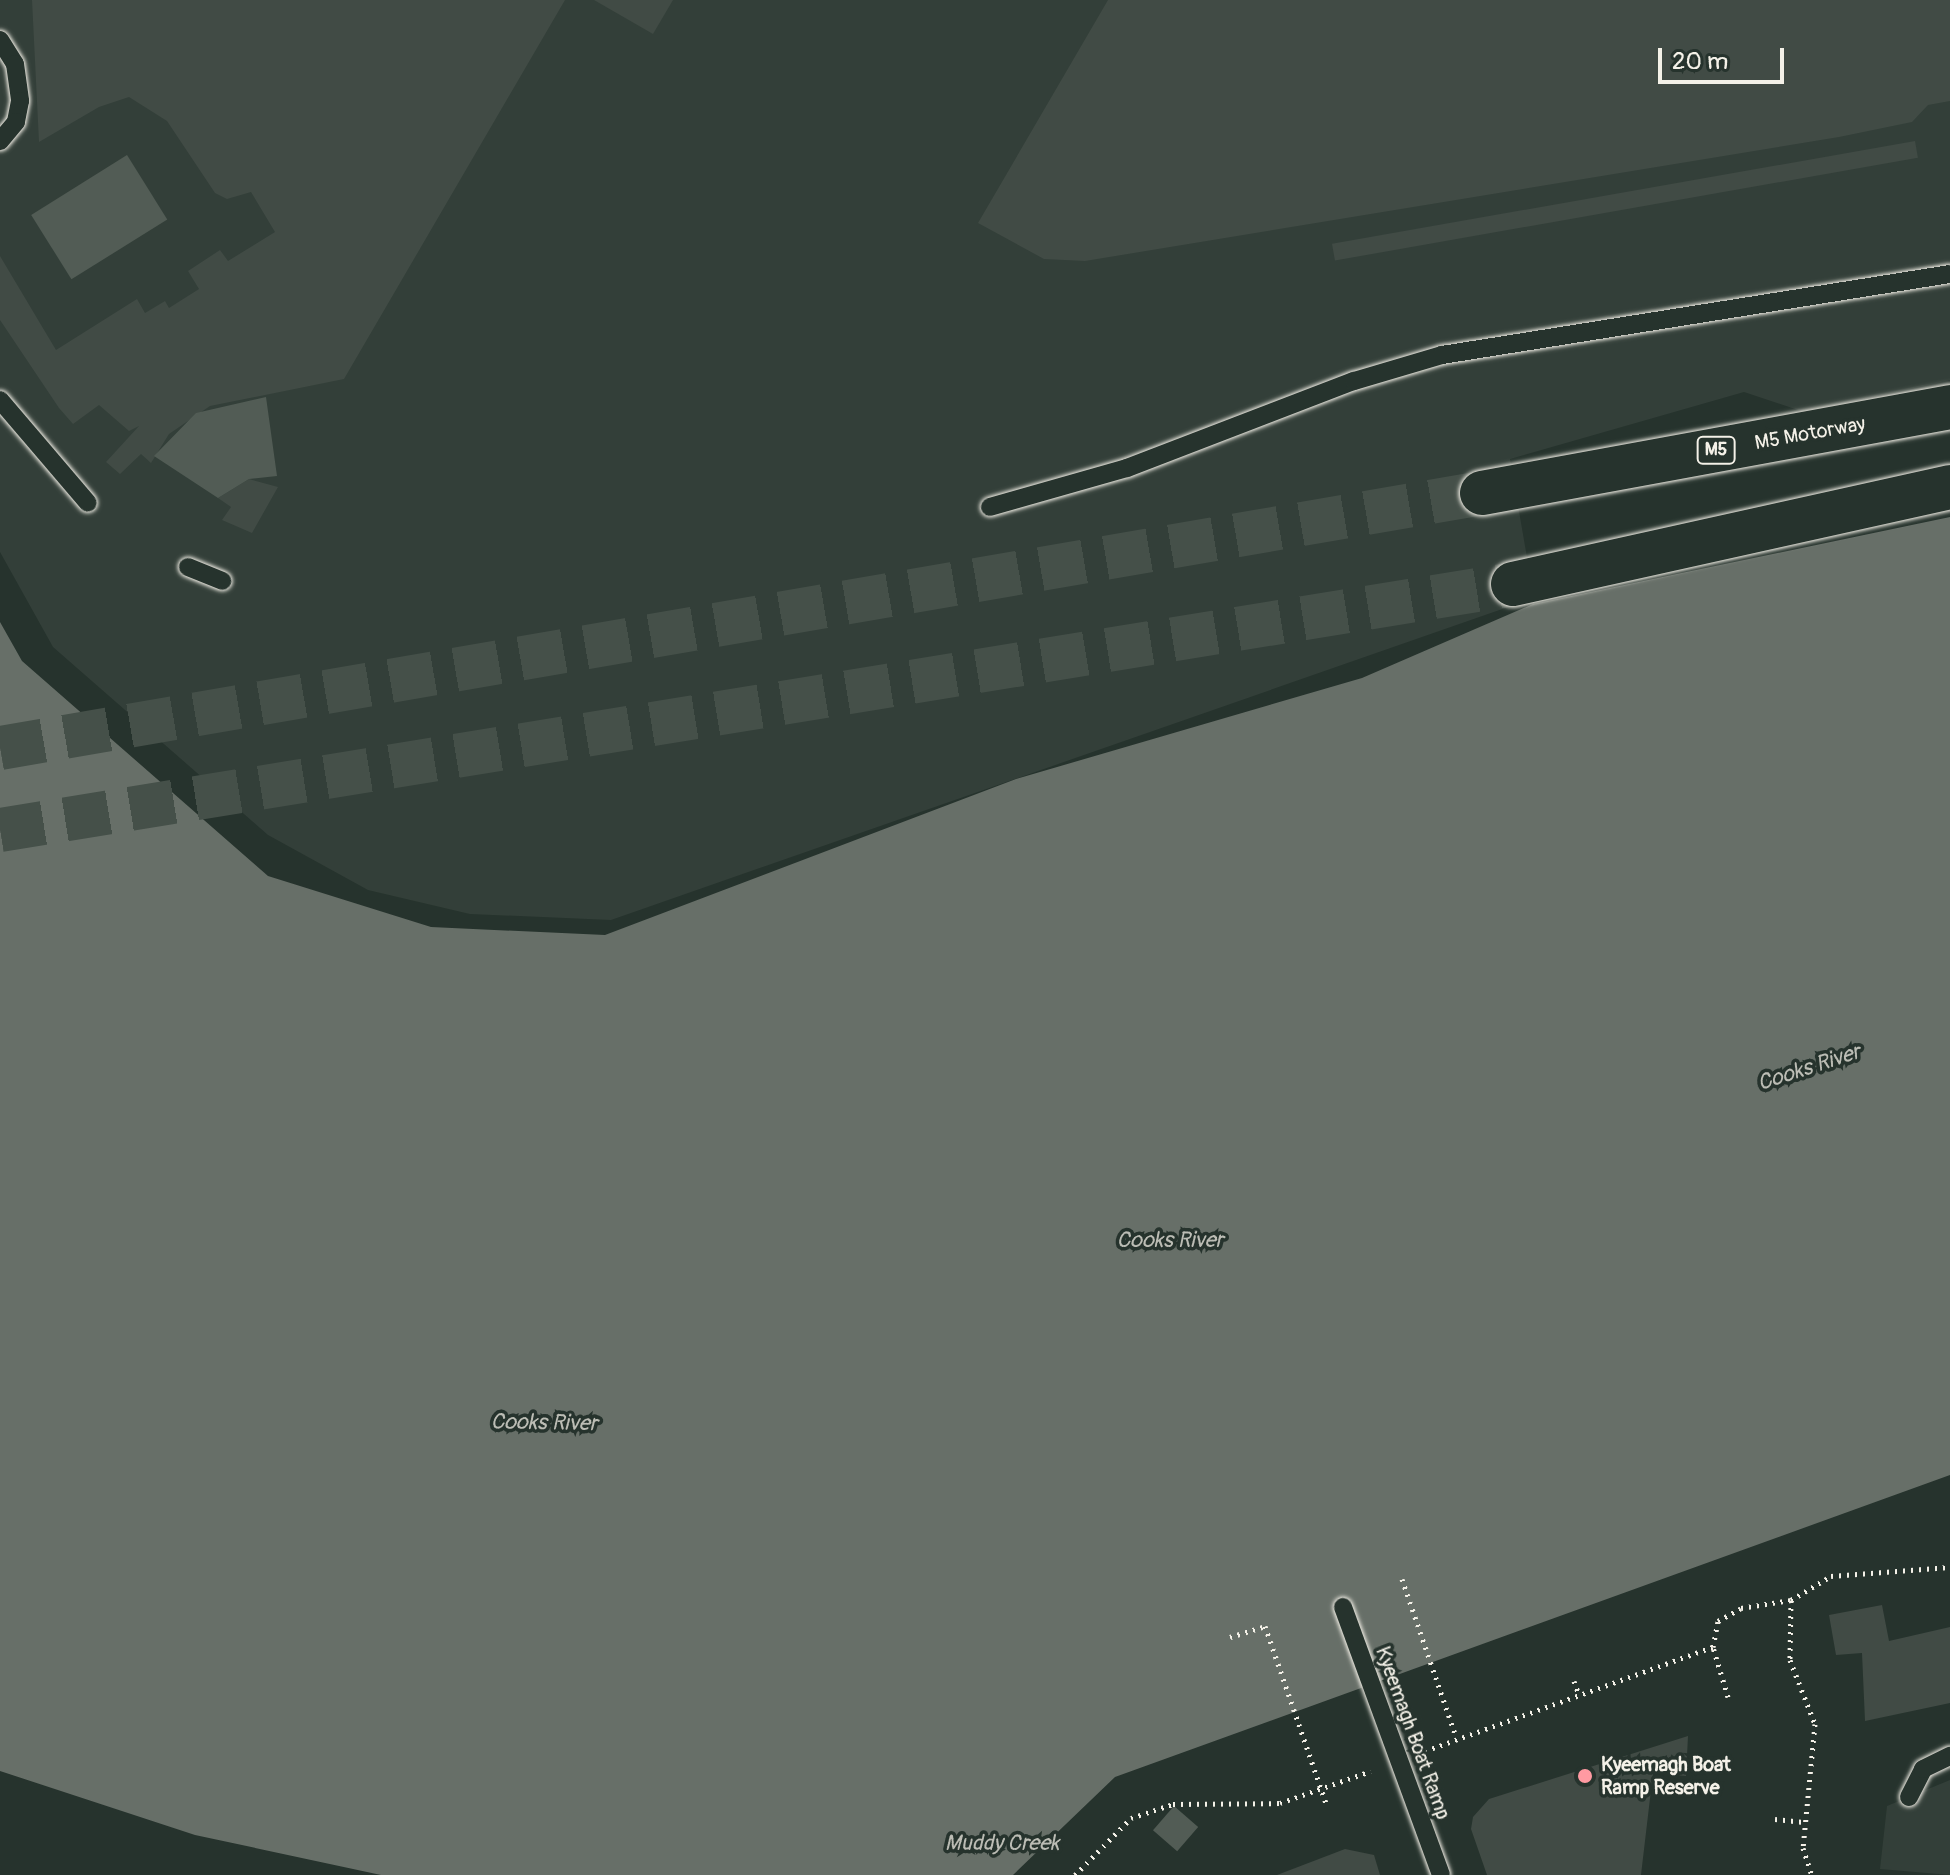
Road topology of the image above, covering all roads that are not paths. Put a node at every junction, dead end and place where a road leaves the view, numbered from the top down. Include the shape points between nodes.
1 (0, 40) edge
2 (0, 141) edge
3 (1950, 274) edge
4 (0, 400) edge
5 (1950, 407) edge
6 (1950, 487) edge
7 (1482, 493) tunnel mouth
8 (88, 503) dead end
9 (990, 507) dead end
10 (188, 567) dead end
11 (222, 581) dead end
12 (1513, 584) tunnel mouth
13 (1343, 1607) dead end
14 (1950, 1756) edge
15 (1909, 1797) dead end
16 (1441, 1875) edge

1 - 2 lane via 15,64 20,101 16,122
3 - 9 lane via 1442,355 1354,381 1127,468
4 - 8 lane
5 - 7 highway, M5 Motorway / M5
6 - 12 highway
10 - 11 lane
13 - 16 lane, Kyeemagh Boat Ramp
14 - 15 lane via 1923,1769

